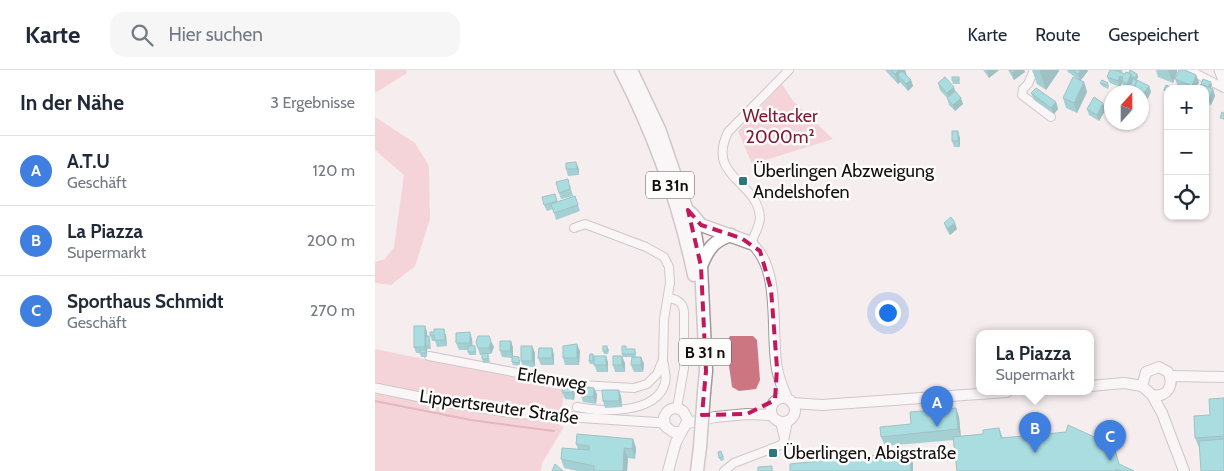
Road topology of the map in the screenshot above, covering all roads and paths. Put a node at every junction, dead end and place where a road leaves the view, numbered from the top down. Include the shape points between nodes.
1 (621, 70) edge
2 (631, 70) edge
3 (789, 70) edge
4 (1034, 70) edge
5 (1189, 70) edge
6 (1219, 70) edge
7 (1224, 83) edge
8 (1224, 88) edge
9 (1051, 117) dead end
10 (688, 210) junction
11 (574, 228) dead end
12 (731, 235) junction
13 (751, 243) junction
14 (701, 266) junction
15 (668, 298) junction
16 (703, 312) junction
17 (429, 356) dead end
18 (663, 360) junction
19 (777, 368) junction
20 (1170, 376) junction
21 (1224, 377) edge
22 (1194, 378) junction
23 (1143, 381) junction
24 (1094, 386) edge
25 (375, 388) edge
26 (1166, 391) junction
27 (976, 394) edge
28 (1152, 395) junction
29 (774, 402) junction
30 (577, 407) dead end
31 (677, 408) junction
32 (788, 411) junction
33 (1162, 413) junction
34 (747, 414) junction
35 (771, 415) junction
36 (687, 418) junction
37 (670, 426) junction
38 (668, 471) edge
39 (697, 471) edge
40 (724, 471) edge
41 (1184, 471) edge

1 - 16 highway, B 31n via 650,127 682,219
2 - 10 highway, B 31n via 659,129
3 - 13 street via 728,132 722,144 725,166 757,207 760,218
4 - 9 street via 1022,95
5 - 8 street
6 - 7 street
10 - 12 highway, B 31n via 701,225
10 - 14 highway, B 31n
11 - 15 street, Erlenweg via 585,224 664,256 669,267
12 - 13 highway
12 - 14 highway via 718,239 710,247
13 - 19 main road via 761,251 769,275
14 - 16 highway, B 31n
15 - 18 street, Erlenweg
15 - 31 street via 679,301 684,312 684,368
16 - 39 highway, B 31 n, bridge via 706,371
17 - 18 street, Erlenweg via 559,382 619,388 647,384 657,374
18 - 30 street, Erlenweg via 666,381 662,391 648,401 609,411
19 - 29 main road
19 - 32 main road
20 - 22 main road
20 - 23 main road via 1159,367 1149,368
20 - 26 main road
21 - 22 main road
22 - 26 main road
23 - 24 main road
23 - 28 main road
25 - 37 street, Lippertsreuter Straße via 504,412
26 - 28 main road
26 - 33 main road
27 - 32 main road via 822,405
28 - 33 main road
29 - 32 main road
29 - 34 main road
29 - 35 main road
31 - 36 main road
31 - 37 main road via 670,409
32 - 35 main road
32 - 40 street via 782,444 734,462
33 - 41 main road
34 - 35 main road
34 - 36 main road
36 - 37 main road
37 - 38 main road via 672,451

